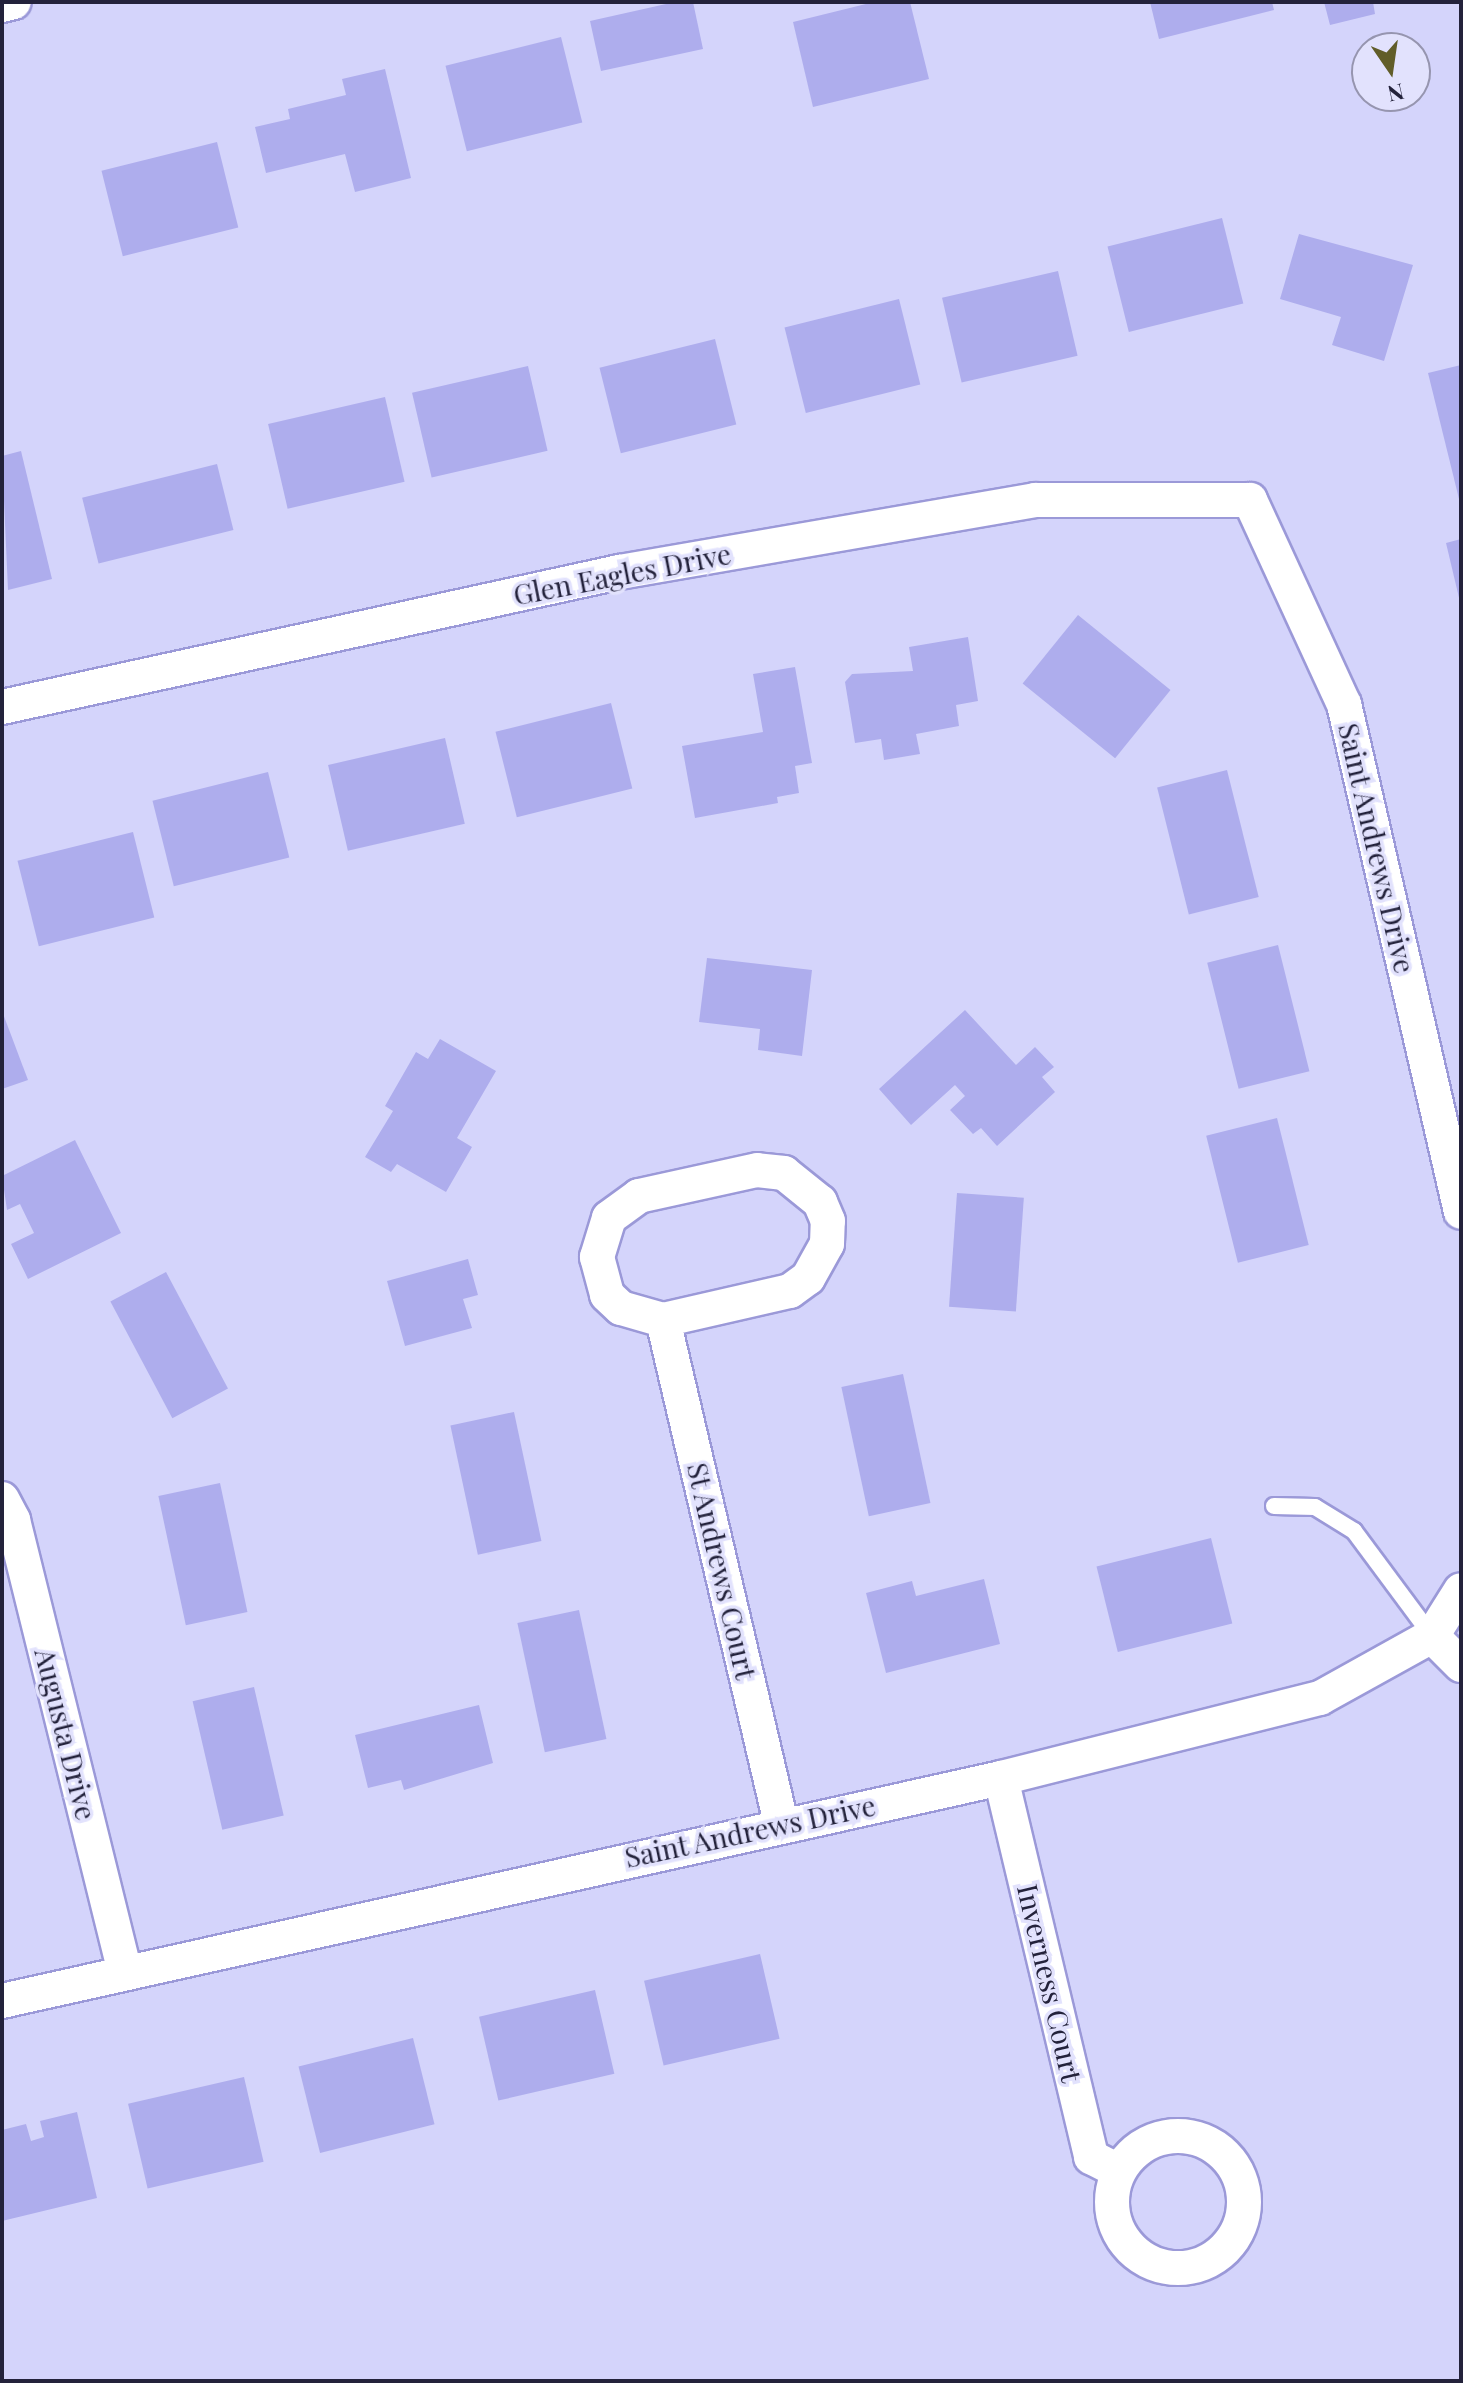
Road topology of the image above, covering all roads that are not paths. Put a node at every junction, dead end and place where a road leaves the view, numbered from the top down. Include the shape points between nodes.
1 (14, 2) edge
2 (2, 5) edge
3 (1250, 500) joint
4 (2, 707) edge
5 (1461, 1212) edge
6 (663, 1320) junction
7 (2, 1499) edge
8 (1274, 1506) dead end
9 (1461, 1590) edge
10 (1432, 1636) junction
11 (1461, 1665) edge
12 (1001, 1778) junction
13 (781, 1823) junction
14 (125, 1971) junction
15 (2, 2001) edge
16 (1119, 2171) dead end

1 - 2 street
3 - 4 street, Glen Eagles Drive via 1035,500 619,572
3 - 5 street, Saint Andrews Drive via 1344,704
6 - 6 street via 621,1308 600,1278 600,1235 623,1205 757,1170 784,1173 820,1202 828,1221 827,1244 808,1278 790,1291
6 - 13 street, St Andrews Court
7 - 14 street, Augusta Drive via 13,1520
8 - 10 lane via 1315,1507 1354,1531
9 - 10 street, Saint Andrews Drive
10 - 11 street
10 - 12 street, Saint Andrews Drive via 1320,1698
12 - 13 street, Saint Andrews Drive
12 - 16 street, Inverness Court via 1091,2157
13 - 14 street, Saint Andrews Drive
14 - 15 street, Saint Andrews Drive

